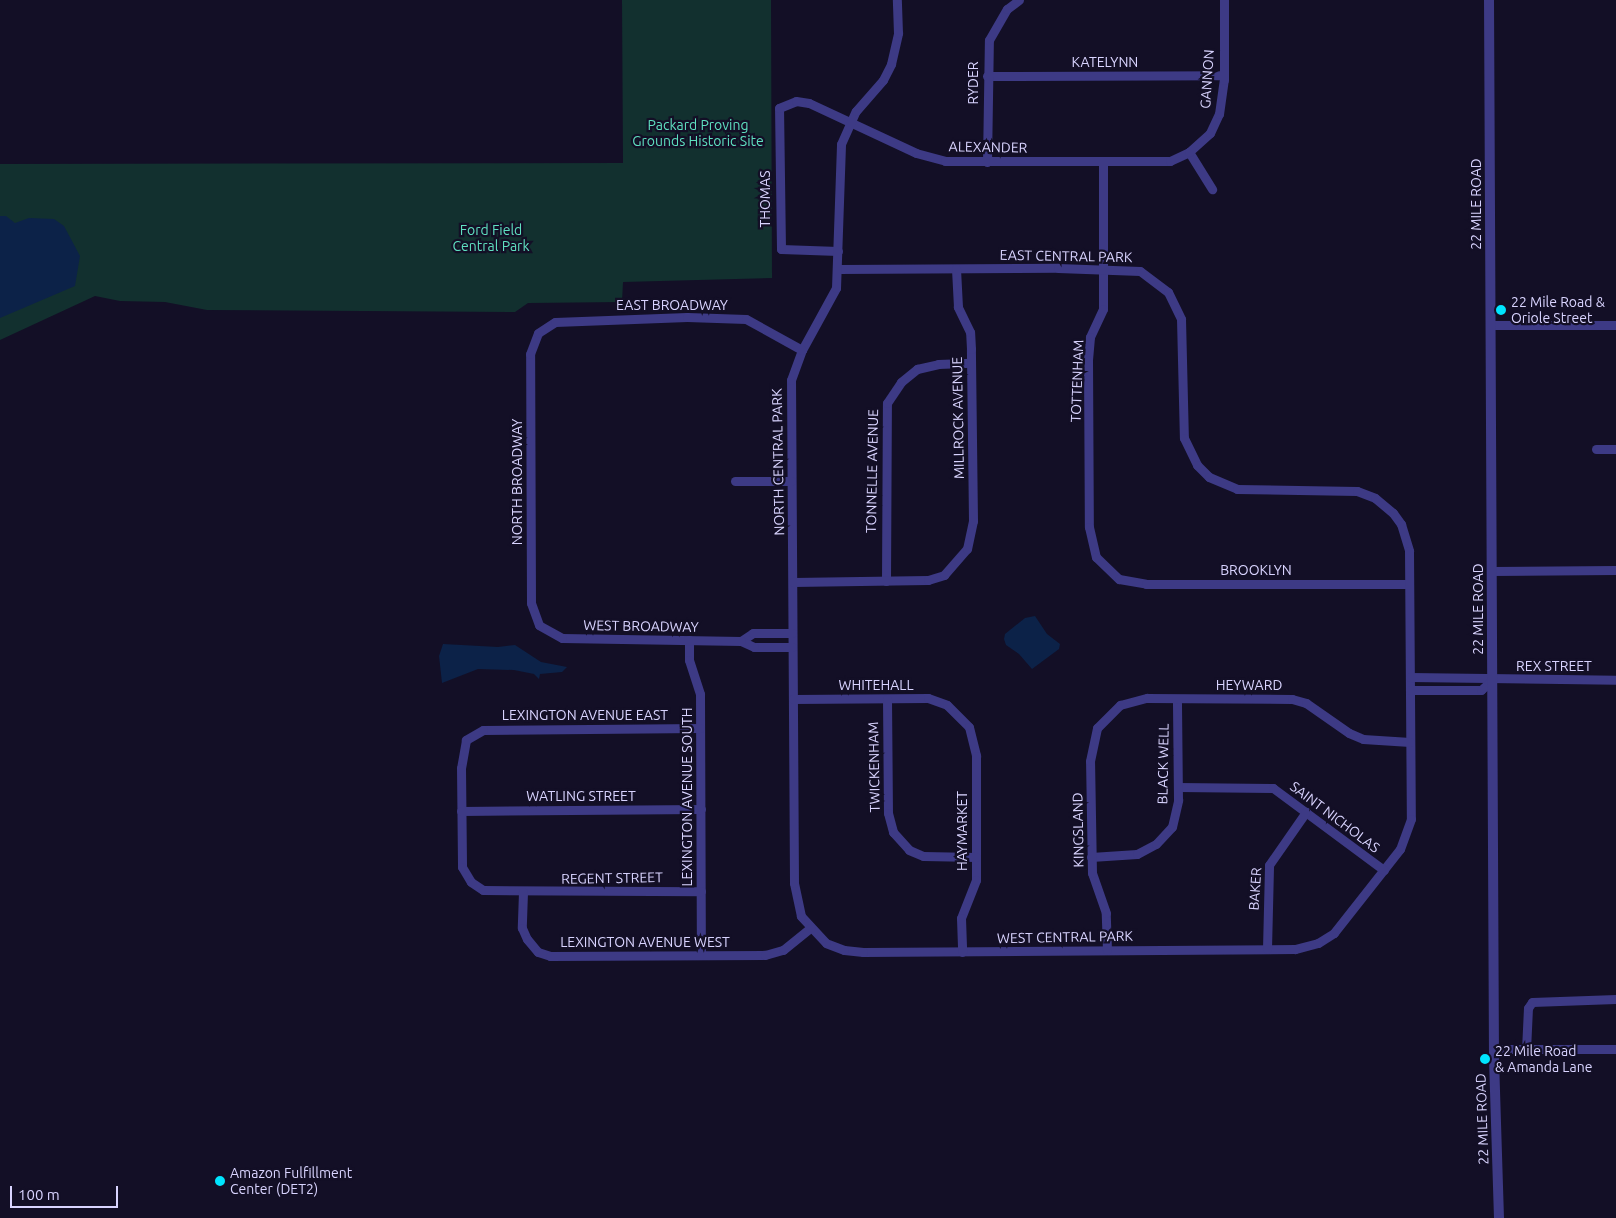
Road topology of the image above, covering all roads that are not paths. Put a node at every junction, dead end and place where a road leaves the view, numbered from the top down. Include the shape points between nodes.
1 (897, 0) edge
2 (1019, 0) edge
3 (1224, 0) edge
4 (1489, 0) edge
5 (1224, 75) junction
6 (987, 76) junction
7 (850, 120) junction
8 (1189, 152) junction
9 (987, 162) junction
10 (1103, 162) junction
11 (1212, 189) dead end
12 (838, 251) junction
13 (1103, 268) junction
14 (956, 269) junction
15 (838, 270) junction
16 (1491, 325) junction
17 (1616, 325) edge
18 (538, 333) joint
19 (802, 350) junction
20 (971, 363) junction
21 (1596, 449) dead end
22 (1616, 449) edge
23 (735, 481) dead end
24 (791, 481) junction
25 (1106, 570) joint
26 (1616, 570) edge
27 (1492, 571) junction
28 (886, 581) junction
29 (793, 582) junction
30 (1409, 584) junction
31 (544, 630) joint
32 (792, 632) junction
33 (772, 633) junction
34 (689, 640) junction
35 (741, 641) junction
36 (772, 647) junction
37 (792, 647) junction
38 (1410, 677) junction
39 (1492, 680) junction
40 (1616, 680) edge
41 (1410, 690) junction
42 (793, 699) junction
43 (887, 699) junction
44 (1178, 699) junction
45 (956, 712) joint
46 (1110, 713) joint
47 (700, 728) junction
48 (1410, 742) junction
49 (1178, 787) junction
50 (701, 809) junction
51 (461, 811) junction
52 (1306, 812) junction
53 (1091, 856) junction
54 (976, 857) junction
55 (1384, 870) junction
56 (701, 890) junction
57 (523, 892) junction
58 (804, 920) joint
59 (810, 928) junction
60 (1267, 949) junction
61 (1107, 950) junction
62 (962, 952) junction
63 (701, 956) junction
64 (1616, 999) edge
65 (1494, 1049) junction
66 (1616, 1049) edge
67 (1526, 1050) junction
68 (1499, 1218) edge

1 - 7 street, NORTH CENTRAL PARK via 898,33 891,64
2 - 6 street, RYDER via 1007,9 989,40
3 - 5 street, GANNON
4 - 16 street, 22 MILE ROAD
5 - 6 street, KATELYNN
5 - 8 street, GANNON via 1220,114 1210,133
6 - 9 street, RYDER
7 - 9 street, ALEXANDER via 933,159
7 - 12 street, NORTH CENTRAL PARK via 841,144
7 - 12 street, THOMAS via 809,102 796,101 779,108 778,115 780,249
8 - 10 street, GANNON via 1170,161
8 - 11 street
9 - 10 street, ALEXANDER
10 - 13 street, TOTTENHAM
12 - 15 street, NORTH CENTRAL PARK
13 - 14 street, EAST CENTRAL PARK
13 - 25 street, TOTTENHAM via 1103,309 1089,344 1089,527 1096,557
13 - 30 street, EAST CENTRAL PARK via 1140,271 1162,285 1176,306 1182,338 1184,434 1197,465 1209,477 1232,488 1348,490 1375,498 1401,524 1409,551
14 - 15 street, EAST CENTRAL PARK
14 - 20 street, MILLROCK AVENUE via 956,301 970,332
15 - 19 street, NORTH CENTRAL PARK via 833,295
16 - 17 street
16 - 27 street, 22 MILE ROAD
18 - 19 street, EAST BROADWAY via 551,323 563,320 740,318 755,322
18 - 31 street, NORTH BROADWAY via 532,344 530,363 531,594 533,613
19 - 24 street, NORTH CENTRAL PARK via 791,380
20 - 28 street, TONNELLE AVENUE via 938,364 917,369 901,382 887,403
20 - 28 street, MILLROCK AVENUE via 973,529 967,550 956,566 944,575 928,580
21 - 22 street
23 - 24 street
24 - 29 street, NORTH CENTRAL PARK
25 - 30 street, BROOKLYN via 1119,580 1146,584
26 - 27 street
27 - 39 street, 22 MILE ROAD
28 - 29 street
29 - 32 street, NORTH CENTRAL PARK
30 - 38 street
31 - 34 street, WEST BROADWAY via 562,638
32 - 33 street, WEST BROADWAY
32 - 37 street, NORTH CENTRAL PARK
33 - 35 street, WEST BROADWAY via 753,633
33 - 36 street
34 - 35 street, WEST BROADWAY
34 - 47 street, LEXINGTON AVENUE SOUTH via 690,665 700,694
35 - 36 street, WEST BROADWAY via 754,647
36 - 37 street, WEST BROADWAY
37 - 42 street, NORTH CENTRAL PARK
38 - 39 street, REX STREET
38 - 41 street
39 - 40 street, REX STREET
39 - 41 street via 1481,690
39 - 65 street, 22 MILE ROAD
41 - 48 street
42 - 43 street, WHITEHALL
42 - 58 street, NORTH CENTRAL PARK via 794,890
43 - 45 street, WHITEHALL via 928,698
43 - 54 street, TWICKENHAM via 888,812 893,832 909,850 923,856
44 - 46 street, HEYWARD via 1138,699 1120,705
44 - 48 street, HEYWARD via 1292,698 1314,708 1356,736
44 - 49 street, BLACK WELL
45 - 54 street, HAYMARKET via 969,727 974,742
46 - 53 street, KINGSLAND via 1097,728 1092,741
47 - 50 street, LEXINGTON AVENUE SOUTH
47 - 51 street, LEXINGTON AVENUE EAST via 488,729 471,734 461,754
48 - 55 street via 1410,827 1400,849
49 - 52 street, SAINT NICHOLAS via 1273,788
49 - 53 street, BLACK WELL via 1172,827 1156,844 1131,855
50 - 51 street, WATLING STREET
50 - 56 street, LEXINGTON AVENUE SOUTH
51 - 57 street, REGENT STREET via 462,862 467,878 490,892
52 - 55 street, SAINT NICHOLAS
52 - 60 street, BAKER via 1269,865
53 - 61 street, KINGSLAND via 1094,880 1106,913
54 - 62 street, HAYMARKET via 975,886 961,918
55 - 60 street, WEST CENTRAL PARK via 1334,933 1304,947
56 - 57 street, REGENT STREET
56 - 63 street, LEXINGTON AVENUE SOUTH
57 - 63 street, LEXINGTON AVENUE WEST via 522,928 538,952 550,956
58 - 59 street, WEST CENTRAL PARK
59 - 62 street, WEST CENTRAL PARK via 826,943 854,952
59 - 63 street, LEXINGTON AVENUE WEST via 774,954
60 - 61 street, WEST CENTRAL PARK
61 - 62 street, WEST CENTRAL PARK
64 - 67 street via 1532,1002 1528,1008
65 - 67 street
65 - 68 street, 22 MILE ROAD
66 - 67 street

